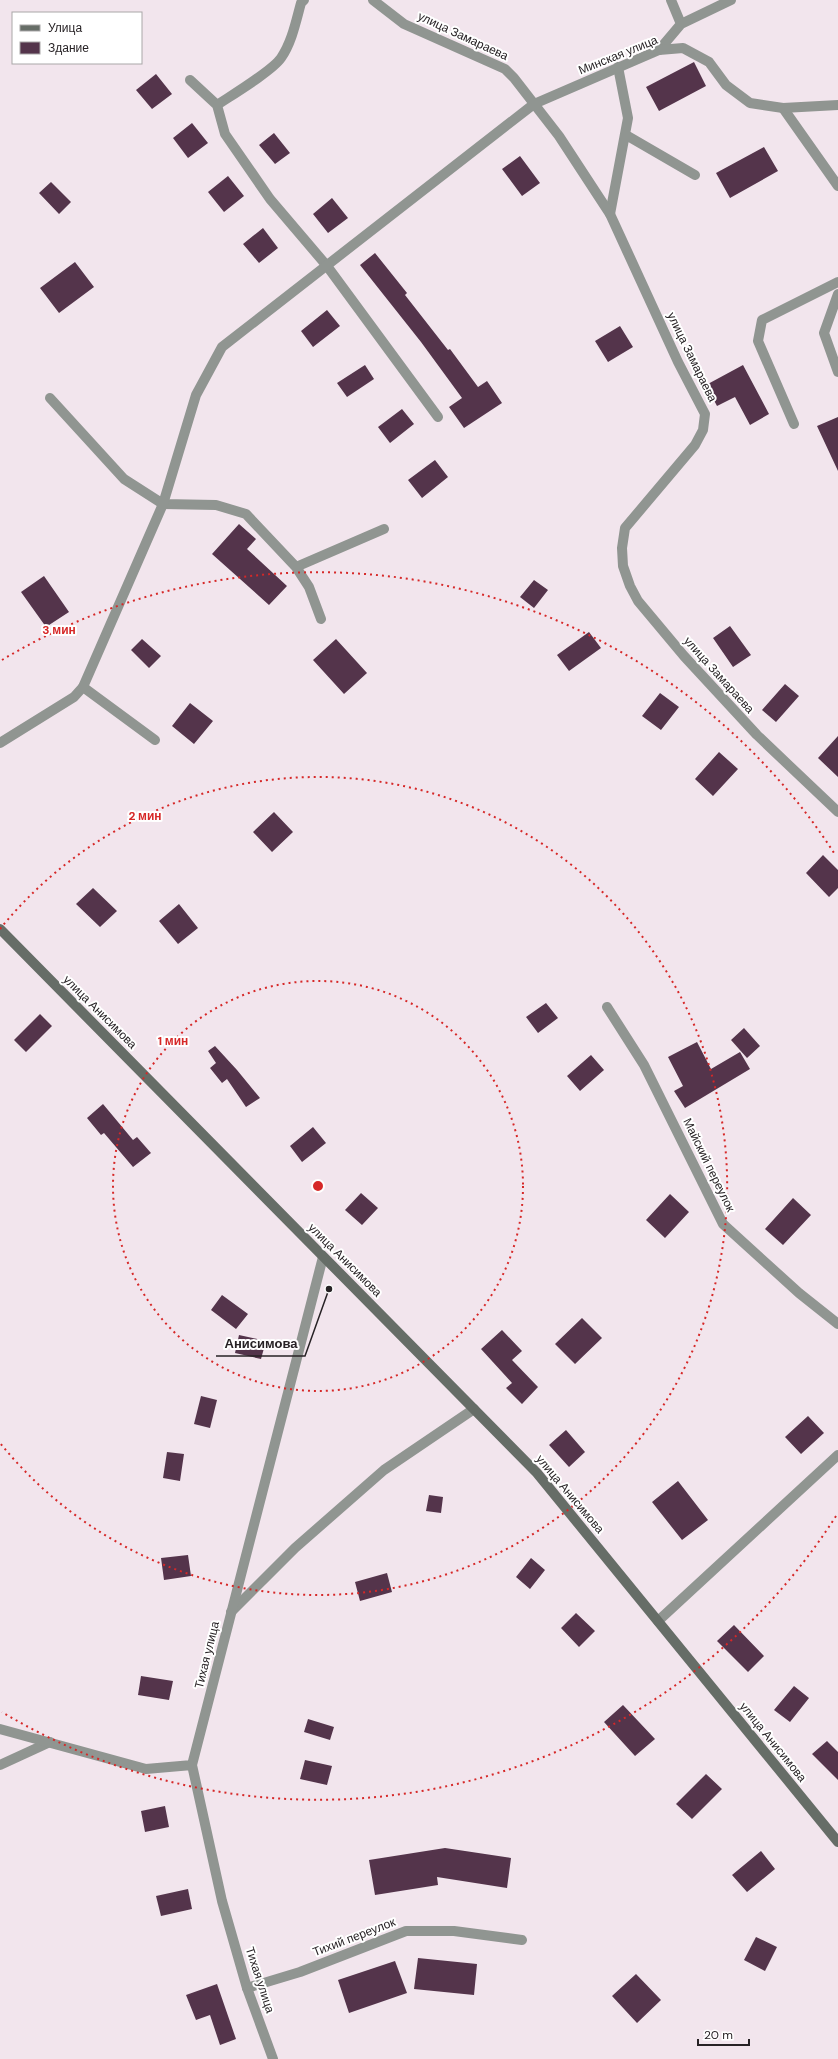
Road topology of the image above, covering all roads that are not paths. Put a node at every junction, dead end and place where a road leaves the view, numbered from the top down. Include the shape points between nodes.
1 (304, 0) edge
2 (373, 0) edge
3 (671, 0) edge
4 (731, 0) edge
5 (681, 24) junction
6 (659, 50) junction
7 (618, 67) junction
8 (190, 80) dead end
9 (534, 104) junction
10 (217, 105) junction
11 (838, 105) edge
12 (783, 108) junction
13 (626, 134) junction
14 (695, 175) dead end
15 (838, 186) edge
16 (610, 214) junction
17 (327, 266) junction
18 (838, 282) edge
19 (838, 294) edge
20 (838, 372) edge
21 (50, 398) dead end
22 (438, 417) dead end
23 (794, 424) dead end
24 (163, 504) junction
25 (384, 529) dead end
26 (296, 567) junction
27 (321, 619) dead end
28 (83, 687) junction
29 (156, 740) dead end
30 (0, 743) edge
31 (838, 812) edge
32 (0, 929) edge
33 (607, 1008) dead end
34 (324, 1257) junction
35 (838, 1324) edge
36 (474, 1409) junction
37 (838, 1455) edge
38 (231, 1612) junction
39 (658, 1621) junction
40 (0, 1729) edge
41 (50, 1742) junction
42 (0, 1765) edge
43 (192, 1766) junction
44 (838, 1842) edge
45 (522, 1940) dead end
46 (247, 1988) junction
47 (273, 2059) edge

1 - 10 street via 281,59
2 - 9 street, улица Замараева via 404,24 505,70
3 - 5 street
4 - 5 street
5 - 6 street
6 - 7 street, Минская улица
6 - 12 street, Минская улица via 683,48 709,62 726,85 750,102
7 - 9 street, Минская улица
7 - 13 street via 628,118
8 - 10 street
9 - 16 street, улица Замараева via 577,161
9 - 17 street, Минская улица
10 - 17 street via 225,134 270,199
11 - 12 street, Минская улица
12 - 15 street
13 - 14 street
13 - 16 street
16 - 31 street, улица Замараева via 678,362 705,414 703,430 695,445 625,528 623,566 630,586 638,601 684,656 757,735
17 - 22 street
17 - 24 street, Минская улица via 222,347 196,395
18 - 23 street via 762,320 758,341
19 - 20 street via 824,333
21 - 24 street via 124,479
24 - 26 street via 216,505 246,514
24 - 28 street, Минская улица
25 - 26 street
26 - 27 street via 309,587
28 - 29 street
28 - 30 street via 74,697
32 - 34 street, улица Анисимова
33 - 35 street, Майский переулок via 648,1072 723,1224 799,1293
34 - 36 street, улица Анисимова
34 - 38 street, Тихая улица
36 - 38 street via 384,1470 295,1548
36 - 39 street, улица Анисимова via 537,1473
37 - 39 street
38 - 43 street, Тихая улица
39 - 44 street, улица Анисимова
40 - 41 street
41 - 42 street
41 - 43 street via 146,1769
43 - 46 street, Тихая улица via 222,1901
45 - 46 street, Тихий переулок via 454,1931 406,1931 300,1972
46 - 47 street, Тихая улица

